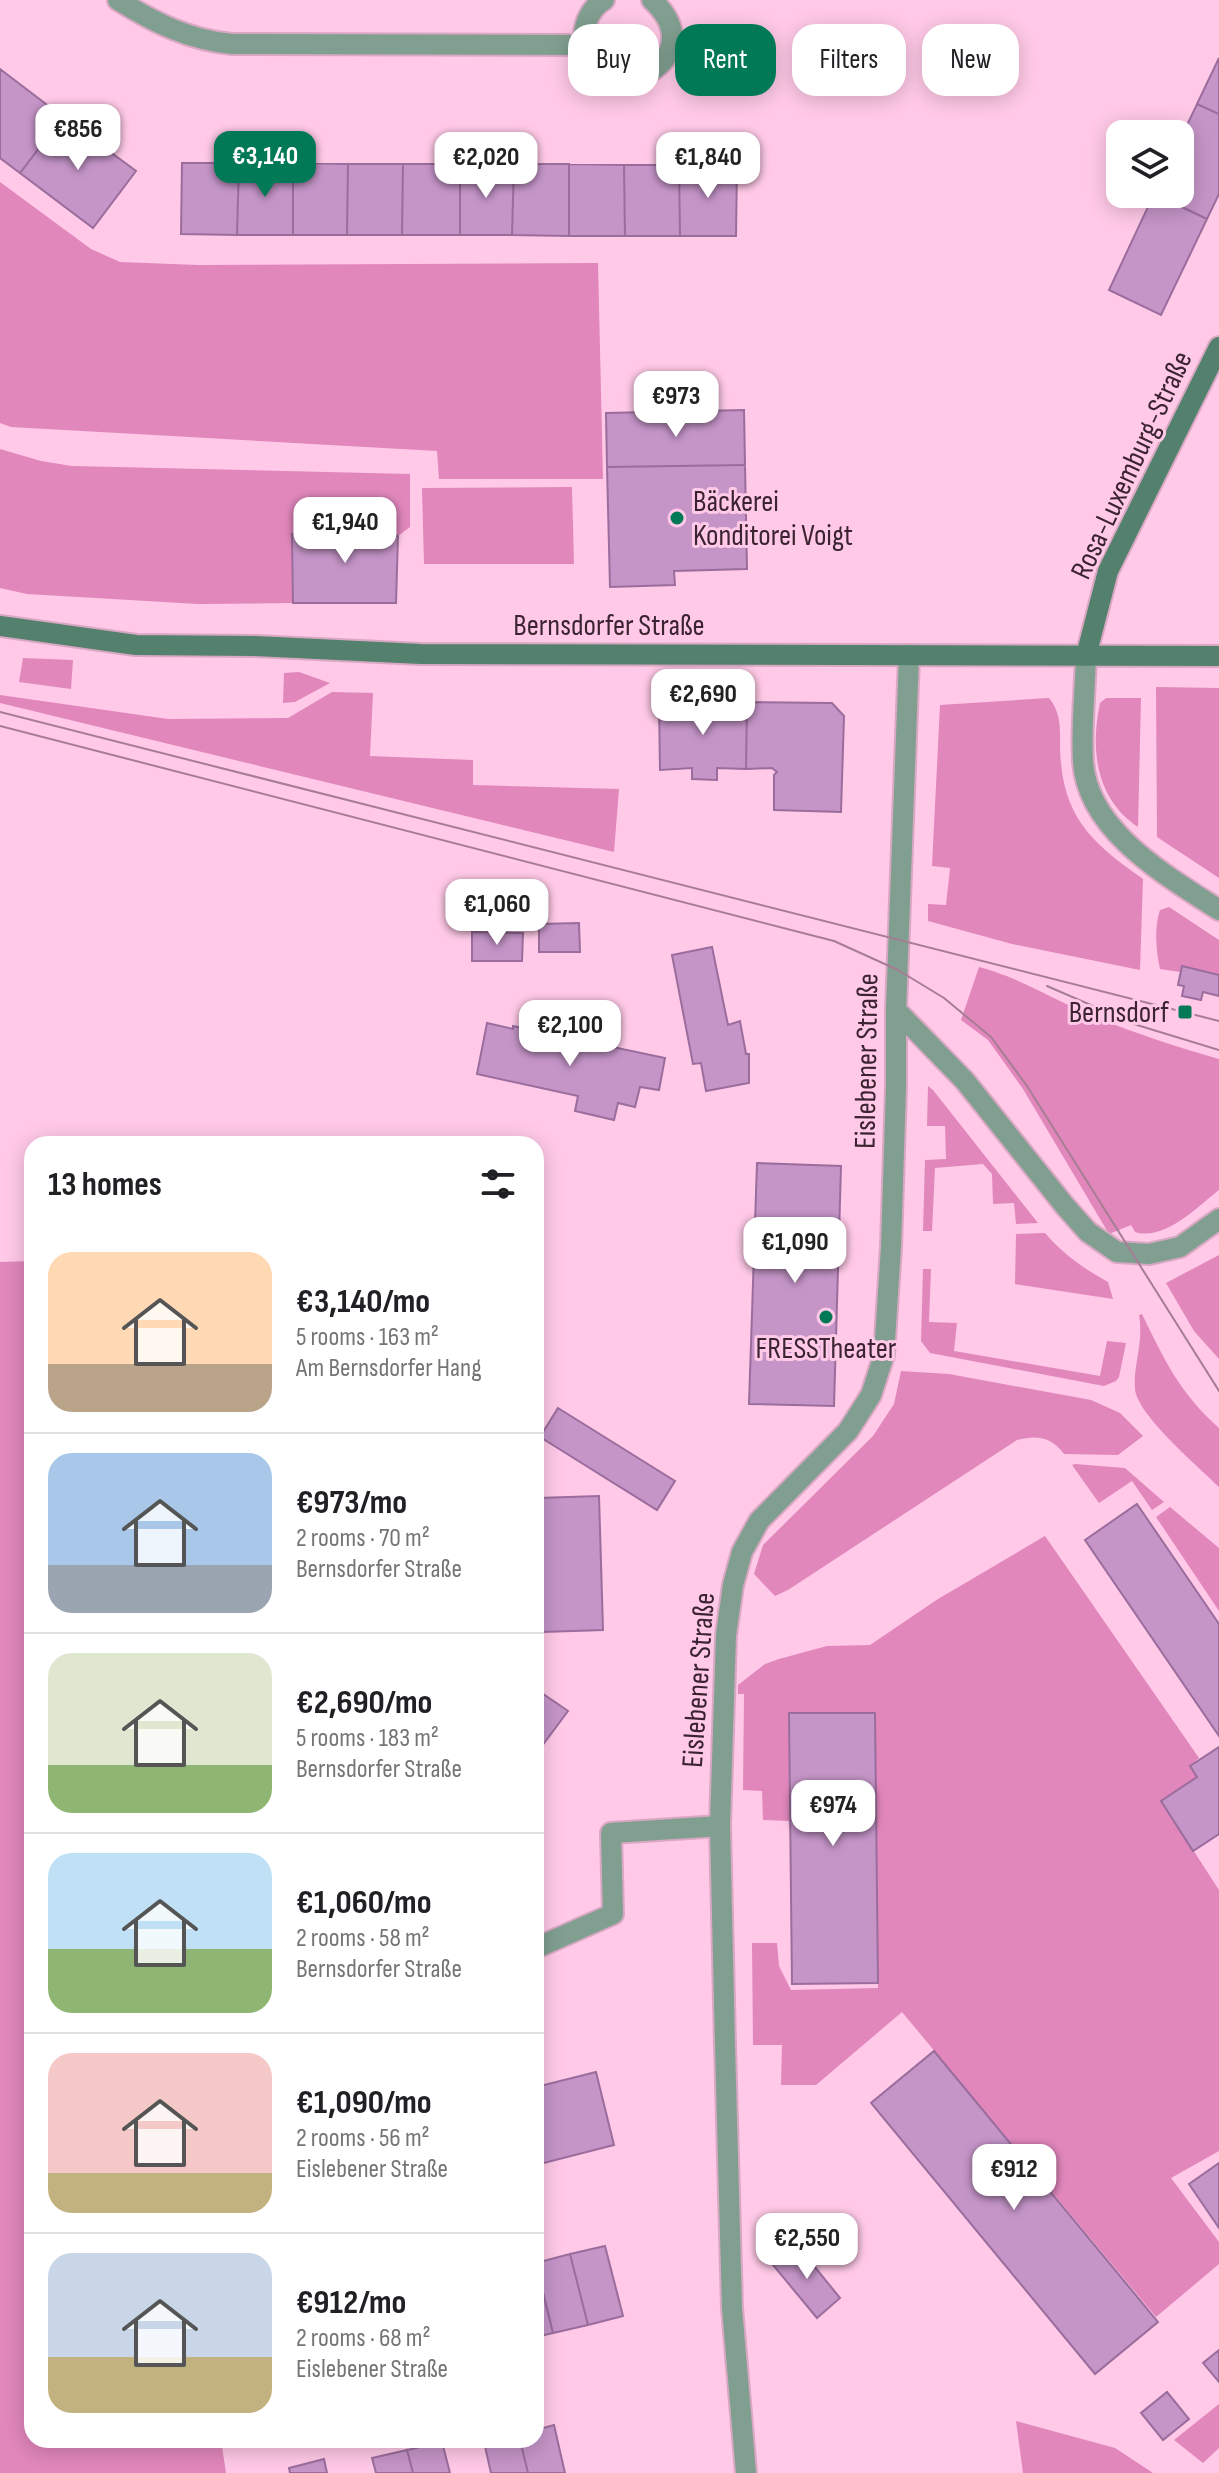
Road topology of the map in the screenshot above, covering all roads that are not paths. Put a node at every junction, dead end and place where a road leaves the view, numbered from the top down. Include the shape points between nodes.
1 (118, 0) edge
2 (604, 0) edge
3 (652, 0) edge
4 (586, 24) edge
5 (568, 45) edge
6 (659, 65) edge
7 (1219, 347) edge
8 (0, 626) edge
9 (909, 655) junction
10 (1086, 656) junction
11 (1219, 656) edge
12 (1219, 910) edge
13 (896, 1010) junction
14 (1219, 1219) edge
15 (720, 1826) junction
16 (544, 1944) edge
17 (746, 2473) edge

1 - 5 street via 189,37 232,44
2 - 4 street
3 - 6 street via 670,26 671,41
7 - 10 street, Rosa-Luxemburg-Straße via 1108,571
8 - 9 street, Bernsdorfer Straße via 136,645 421,654
9 - 10 street, Bernsdorfer Straße
9 - 13 street, Eislebener Straße
10 - 11 street, Bernsdorfer Straße
10 - 12 street via 1083,763 1091,792 1112,827 1151,865
13 - 14 street via 965,1081 1088,1232 1117,1252 1149,1254 1180,1247
13 - 15 street, Eislebener Straße via 884,1355 871,1395 848,1431 759,1521 742,1552 726,1635
15 - 16 street via 611,1833 613,1914
15 - 17 street, Eislebener Straße via 732,2308

